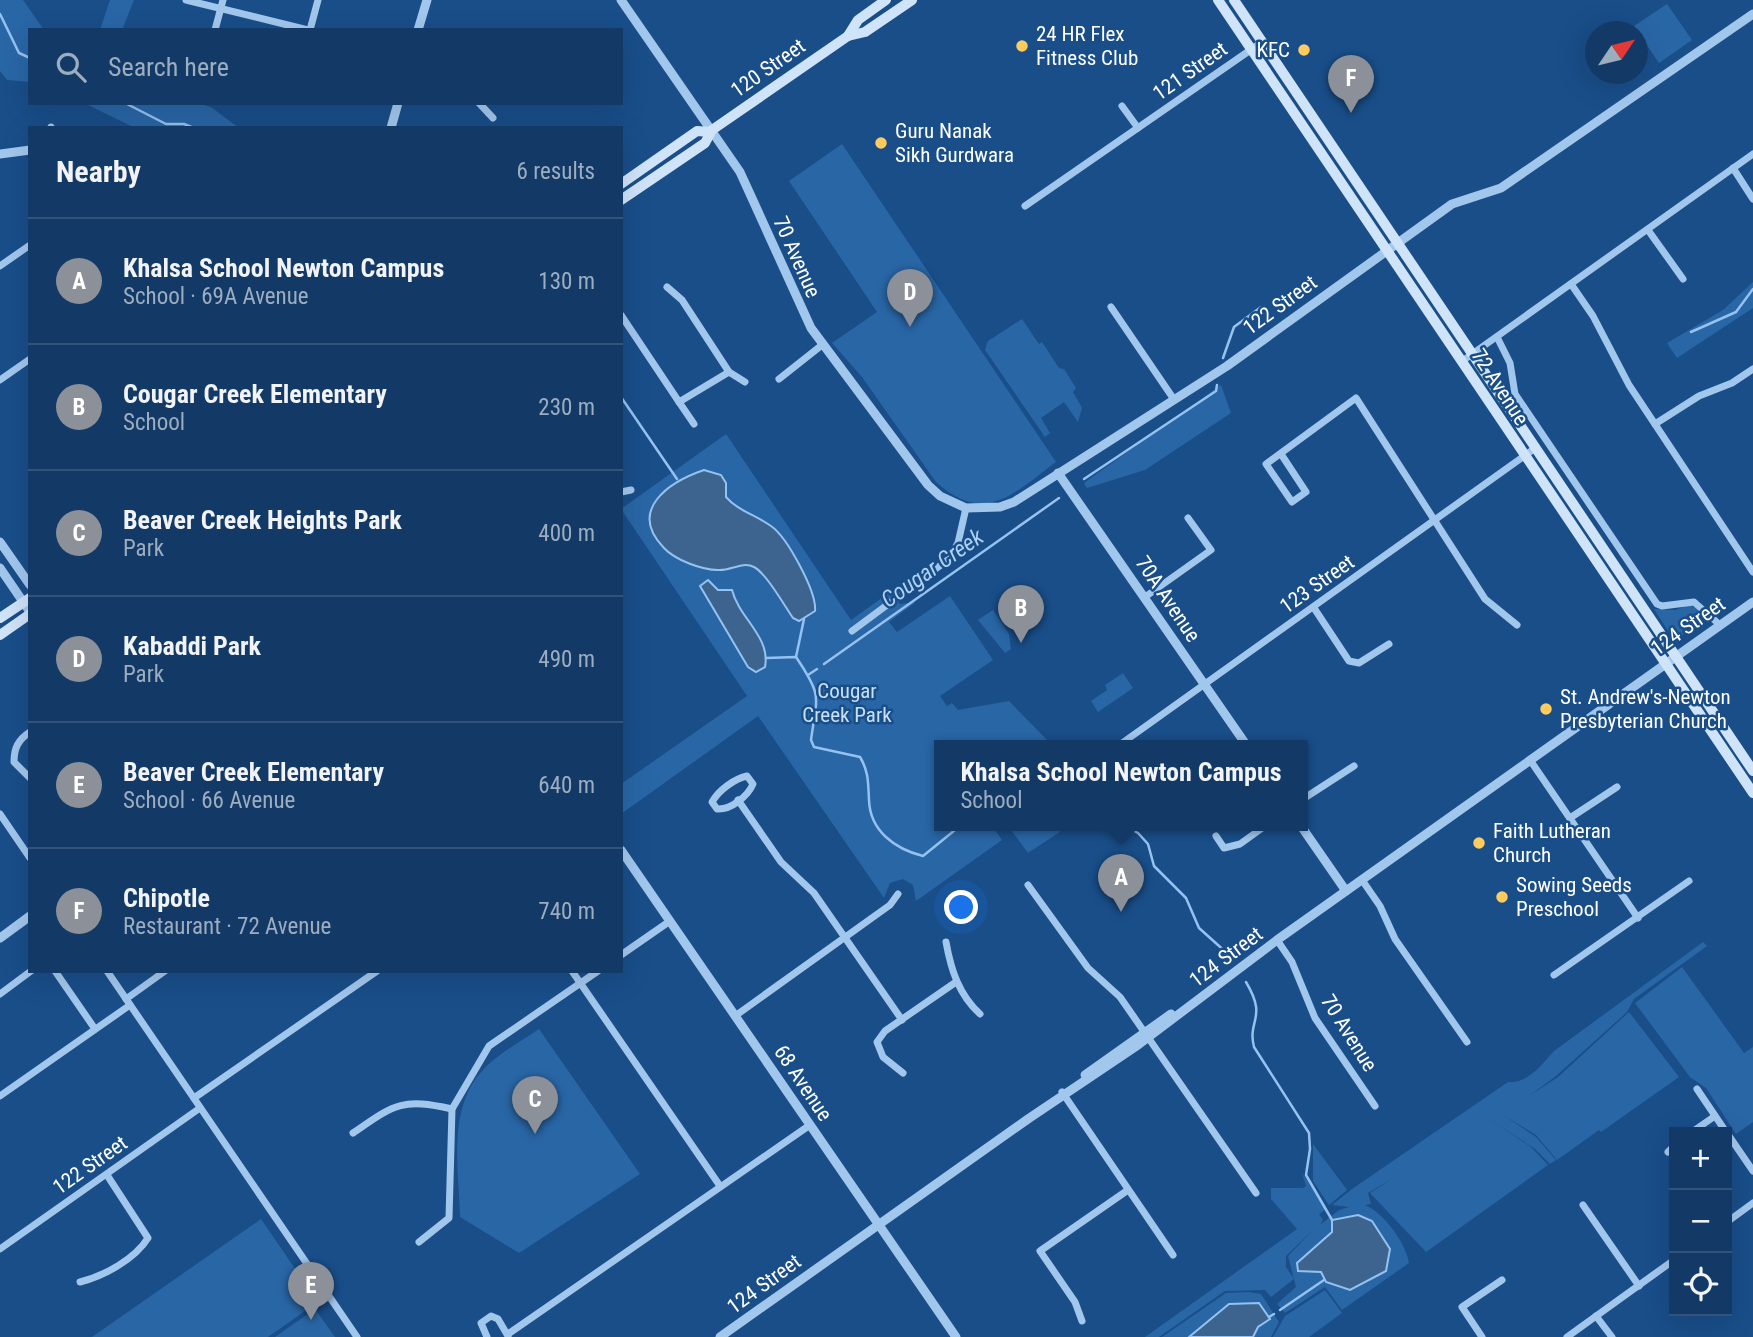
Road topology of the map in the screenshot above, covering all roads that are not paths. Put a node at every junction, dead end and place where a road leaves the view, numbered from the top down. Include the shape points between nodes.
1 (186, 0) edge
2 (223, 0) edge
3 (318, 0) edge
4 (427, 0) edge
5 (621, 0) edge
6 (886, 0) edge
7 (912, 0) edge
8 (1218, 0) edge
9 (1234, 0) edge
10 (220, 9) junction
11 (1753, 14) edge
12 (215, 28) edge
13 (301, 28) edge
14 (310, 28) edge
15 (419, 28) edge
16 (848, 36) junction
17 (1262, 42) junction
18 (1251, 49) junction
19 (397, 105) edge
20 (481, 105) edge
21 (1122, 106) dead end
22 (493, 118) dead end
23 (392, 126) edge
24 (1138, 128) junction
25 (711, 131) junction
26 (28, 150) edge
27 (0, 154) edge
28 (1753, 154) edge
29 (1732, 168) junction
30 (623, 183) edge
31 (623, 199) edge
32 (1753, 199) edge
33 (1025, 206) dead end
34 (1648, 230) junction
35 (1397, 243) junction
36 (28, 246) edge
37 (1386, 250) junction
38 (0, 266) edge
39 (1683, 279) dead end
40 (1571, 284) junction
41 (667, 287) dead end
42 (1111, 307) dead end
43 (623, 318) edge
44 (1497, 337) junction
45 (822, 345) junction
46 (1471, 355) junction
47 (28, 360) edge
48 (1461, 362) junction
49 (1753, 369) edge
50 (729, 372) junction
51 (779, 379) dead end
52 (0, 380) edge
53 (745, 382) dead end
54 (1173, 398) junction
55 (680, 402) junction
56 (694, 424) dead end
57 (1655, 424) junction
58 (1534, 449) junction
59 (1281, 454) junction
60 (1524, 457) junction
61 (1058, 473) junction
62 (631, 490) dead end
63 (623, 492) edge
64 (966, 508) junction
65 (1188, 518) dead end
66 (1434, 522) junction
67 (0, 542) edge
68 (0, 568) edge
69 (1753, 572) edge
70 (28, 582) edge
71 (1145, 597) junction
72 (26, 600) edge
73 (1753, 602) edge
74 (1314, 608) junction
75 (28, 614) edge
76 (0, 618) edge
77 (1517, 625) dead end
78 (1720, 625) junction
79 (852, 631) dead end
80 (0, 635) edge
81 (1389, 643) dead end
82 (1674, 657) junction
83 (1663, 664) junction
84 (1205, 685) junction
85 (28, 733) edge
86 (1127, 740) edge
87 (1243, 740) edge
88 (1530, 760) junction
89 (1354, 766) dead end
90 (1753, 771) edge
91 (28, 776) edge
92 (1617, 787) dead end
93 (1753, 793) edge
94 (1308, 796) edge
95 (738, 800) junction
96 (0, 814) edge
97 (1570, 817) junction
98 (1258, 831) edge
99 (1304, 831) edge
100 (1216, 836) dead end
101 (623, 853) edge
102 (28, 855) edge
103 (1362, 880) junction
104 (1689, 881) dead end
105 (1028, 885) dead end
106 (1346, 891) junction
107 (898, 894) dead end
108 (28, 917) edge
109 (1638, 918) junction
110 (670, 921) junction
111 (845, 937) junction
112 (0, 938) edge
113 (1277, 940) junction
114 (946, 942) dead end
115 (623, 954) edge
116 (28, 973) edge
117 (56, 973) edge
118 (108, 973) edge
119 (163, 973) edge
120 (374, 973) edge
121 (573, 973) edge
122 (595, 973) edge
123 (1554, 975) dead end
124 (956, 982) junction
125 (580, 983) junction
126 (0, 994) edge
127 (128, 1002) junction
128 (980, 1014) dead end
129 (735, 1016) junction
130 (902, 1020) junction
131 (95, 1029) junction
132 (1147, 1035) junction
133 (1467, 1042) dead end
134 (903, 1073) dead end
135 (1696, 1089) dead end
136 (1063, 1094) junction
137 (0, 1096) edge
138 (194, 1098) junction
139 (1375, 1106) dead end
140 (200, 1108) junction
141 (452, 1109) junction
142 (1715, 1116) junction
143 (810, 1125) junction
144 (1699, 1127) edge
145 (1723, 1127) edge
146 (353, 1132) dead end
147 (1732, 1140) edge
148 (1753, 1171) edge
149 (107, 1175) junction
150 (720, 1186) junction
151 (1128, 1190) junction
152 (1256, 1193) dead end
153 (1753, 1203) edge
154 (1583, 1205) dead end
155 (1732, 1218) edge
156 (878, 1224) junction
157 (419, 1242) dead end
158 (0, 1249) edge
159 (1173, 1255) dead end
160 (1669, 1264) edge
161 (1502, 1280) dead end
162 (80, 1282) dead end
163 (1639, 1286) junction
164 (1597, 1316) junction
165 (1082, 1321) dead end
166 (508, 1335) edge
167 (356, 1337) edge
168 (487, 1337) edge
169 (720, 1337) edge
170 (956, 1337) edge
171 (1482, 1337) edge
172 (1567, 1337) edge
173 (1612, 1337) edge

1 - 10 street
2 - 10 street
3 - 14 street
4 - 15 street
5 - 25 street, 70 Avenue
6 - 16 main road, 120 Street via 858,20
7 - 16 main road, 120 Street via 865,32
8 - 18 main road, 72 Avenue
9 - 17 main road, 72 Avenue
10 - 12 street
10 - 13 street
11 - 35 street, 122 Street via 1543,161 1501,188 1452,204
16 - 25 main road, 120 Street
17 - 18 street, 121 Street
17 - 35 main road, 72 Avenue
18 - 24 street, 121 Street
18 - 37 main road, 72 Avenue
19 - 23 street
20 - 22 street
21 - 24 street
24 - 33 street, 121 Street
25 - 30 main road, 120 Street via 697,131
25 - 31 main road, 120 Street via 705,143
25 - 45 street, 70 Avenue via 740,172 799,305
26 - 27 street
28 - 29 street
29 - 32 street
29 - 34 street
34 - 39 street
34 - 40 street
35 - 37 street, 122 Street
35 - 46 main road, 72 Avenue
36 - 38 street
37 - 48 main road, 72 Avenue
37 - 54 street, 122 Street via 1227,366
40 - 44 street
40 - 57 street
41 - 50 street via 682,300
42 - 54 street
43 - 55 street
44 - 46 street
44 - 78 street, 72 Avenue via 1510,363 1515,394 1657,604 1694,602
45 - 51 street
45 - 64 street, 70 Avenue via 928,485
46 - 48 street
46 - 58 main road, 72 Avenue
47 - 52 street
48 - 60 main road, 72 Avenue
49 - 57 street
50 - 53 street
50 - 55 street
54 - 61 street, 122 Street
55 - 56 street
57 - 69 street
58 - 60 street, 123 Street
58 - 82 main road, 72 Avenue
59 - 59 street via 1266,464 1292,502 1306,492
59 - 66 street via 1356,398
60 - 66 street, 123 Street
60 - 83 main road, 72 Avenue
61 - 64 street, 122 Street via 1000,507
61 - 71 street, 70A Avenue
62 - 63 street
64 - 79 street via 949,559
65 - 71 street via 1211,551
66 - 74 street, 123 Street
66 - 77 street via 1485,598
67 - 70 street
68 - 72 street
71 - 84 street, 70A Avenue
72 - 76 main road
73 - 78 street, 124 Street
74 - 81 street via 1349,661 1359,663
74 - 84 street, 123 Street
75 - 80 main road
78 - 82 street, 124 Street
82 - 83 street, 124 Street
82 - 90 main road, 72 Avenue
83 - 88 street, 124 Street
83 - 93 main road, 72 Avenue
84 - 86 street, 123 Street
84 - 87 street, 70A Avenue
85 - 91 street via 14,751 14,762
88 - 97 street
88 - 103 street, 124 Street
89 - 94 street
92 - 97 street
95 - 95 street via 750,793 753,783 747,776 722,790 712,802 724,810
95 - 111 street via 781,862 814,892
96 - 102 street
97 - 109 street
98 - 100 street via 1240,844 1224,848
99 - 106 street
101 - 110 street, 68 Avenue
103 - 106 street, 124 Street
103 - 133 street via 1395,939
104 - 109 street
105 - 132 street via 1088,968 1120,997
106 - 113 street, 124 Street
107 - 111 street via 890,905
108 - 112 street
109 - 123 street
110 - 115 street
110 - 129 street, 68 Avenue
111 - 129 street
111 - 130 street
113 - 132 street, 124 Street
113 - 139 street, 70 Avenue via 1292,962 1315,1018
114 - 124 street
116 - 126 street
117 - 131 street
118 - 127 street
119 - 127 street
120 - 138 street
121 - 125 street
122 - 125 street
124 - 128 street
124 - 130 street
125 - 141 street via 489,1046
125 - 150 street
127 - 131 street
127 - 138 street
129 - 143 street, 68 Avenue
130 - 134 street via 877,1042 883,1057
131 - 137 street
132 - 136 street, 124 Street
132 - 152 street
135 - 142 street
136 - 151 street
136 - 156 street, 124 Street
138 - 140 street
140 - 149 street, 122 Street
140 - 167 street
141 - 146 street via 405,1102
141 - 157 street via 450,1214 440,1228
142 - 144 street
142 - 145 street
143 - 150 street
143 - 156 street, 68 Avenue
147 - 148 street
149 - 158 street, 122 Street
149 - 162 street via 148,1238 98,1278
150 - 166 street
151 - 159 street
151 - 165 street via 1040,1251 1075,1302
153 - 155 street
154 - 163 street
156 - 169 street, 124 Street
156 - 170 street, 68 Avenue
160 - 163 street
161 - 171 street via 1462,1307
163 - 164 street
164 - 172 street
164 - 173 street
166 - 168 street via 491,1316 481,1323

